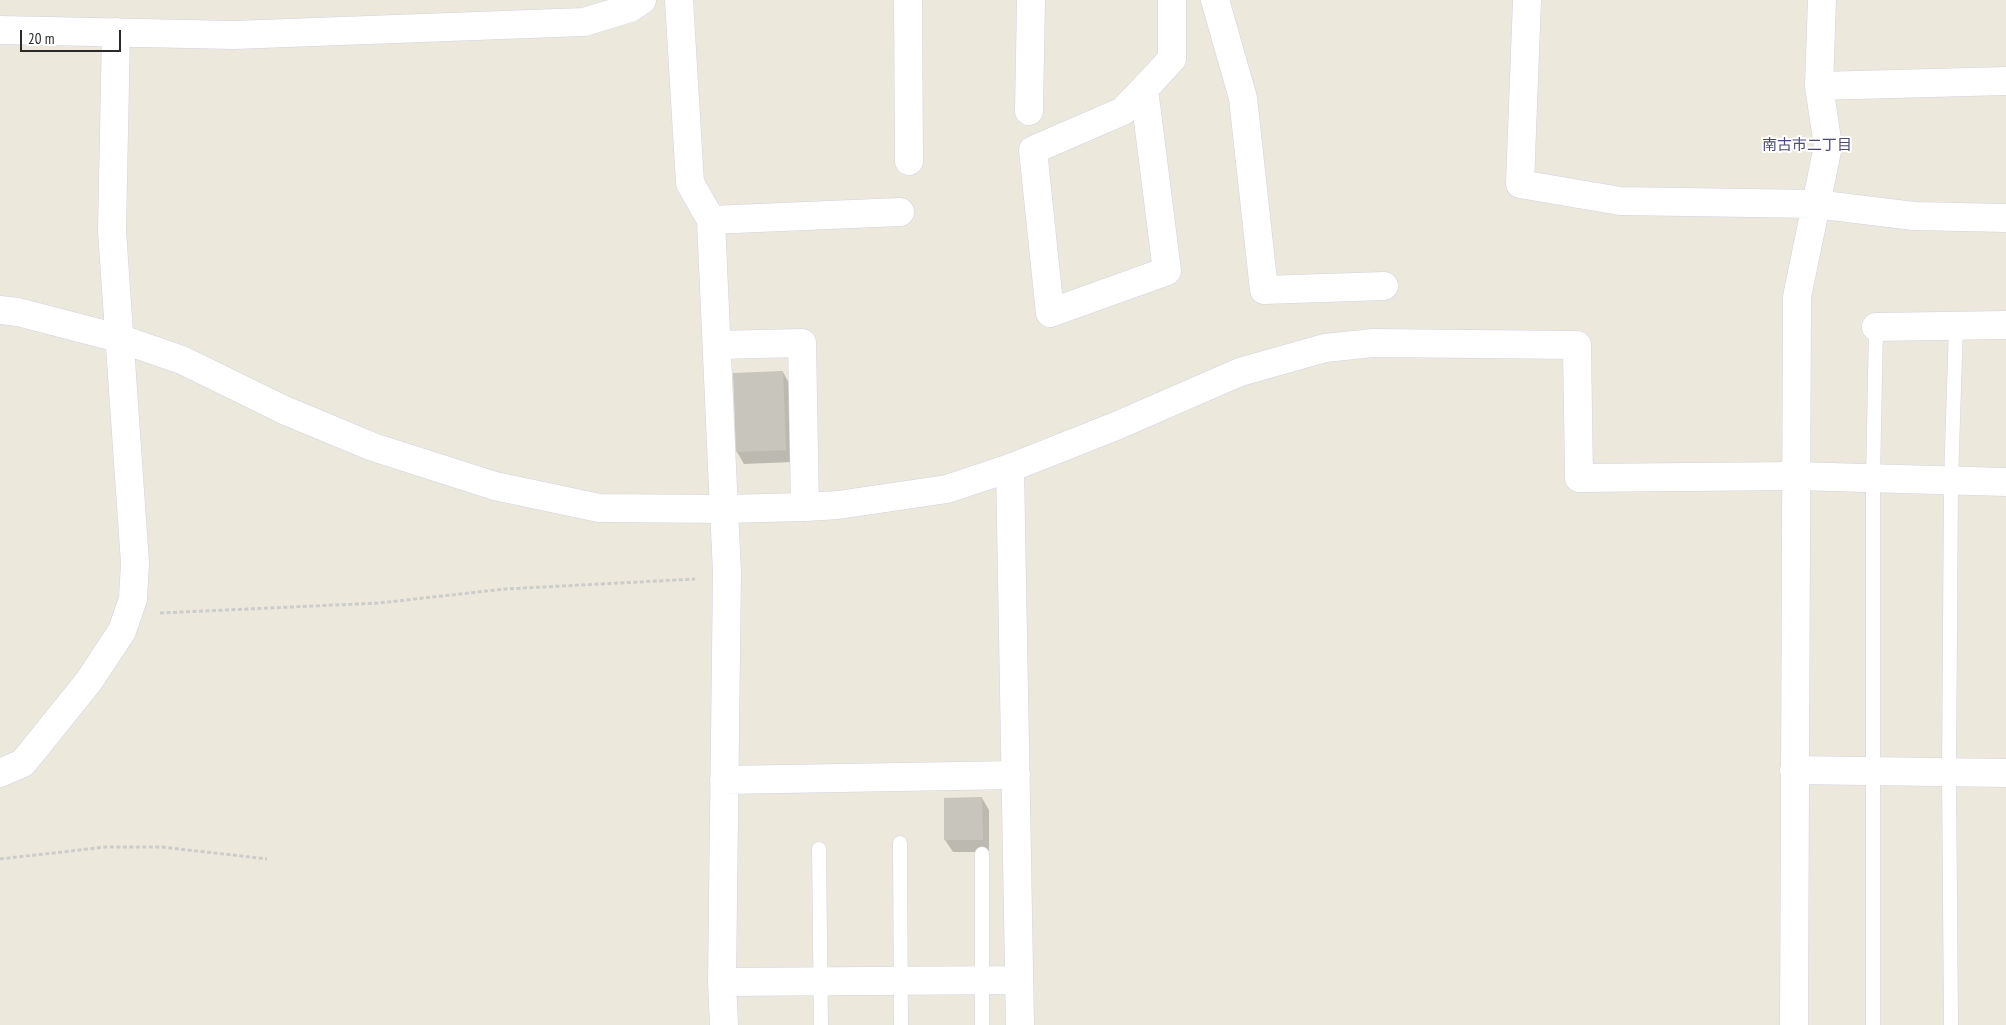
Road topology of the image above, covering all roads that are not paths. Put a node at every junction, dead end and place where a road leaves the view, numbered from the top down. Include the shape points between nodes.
1 (642, 0) edge
2 (679, 0) edge
3 (908, 0) edge
4 (1031, 0) edge
5 (1172, 0) edge
6 (1215, 0) edge
7 (1527, 0) edge
8 (1822, 0) edge
9 (0, 30) edge
10 (116, 32) junction
11 (2006, 81) edge
12 (1819, 86) junction
13 (1144, 89) junction
14 (1029, 111) dead end
15 (909, 161) dead end
16 (1815, 204) junction
17 (900, 212) dead end
18 (2006, 218) edge
19 (711, 220) junction
20 (1384, 286) dead end
21 (0, 310) edge
22 (2006, 325) edge
23 (1956, 326) junction
24 (1876, 327) joint
25 (118, 338) junction
26 (717, 345) junction
27 (1010, 468) junction
28 (1796, 476) junction
29 (1873, 478) junction
30 (1951, 481) junction
31 (2006, 482) edge
32 (805, 507) junction
33 (724, 509) junction
34 (1794, 770) junction
35 (1874, 771) junction
36 (1949, 772) junction
37 (0, 773) edge
38 (2006, 774) edge
39 (1016, 776) junction
40 (724, 780) junction
41 (900, 843) dead end
42 (819, 849) dead end
43 (982, 854) dead end
44 (1019, 980) junction
45 (901, 981) junction
46 (982, 981) junction
47 (722, 982) junction
48 (820, 982) junction
49 (724, 1025) edge
50 (820, 1025) edge
51 (901, 1025) edge
52 (982, 1025) edge
53 (1020, 1025) edge
54 (1794, 1025) edge
55 (1873, 1025) edge
56 (1951, 1025) edge

1 - 10 street via 630,8 584,22 234,35
2 - 19 street via 690,183
3 - 15 street
4 - 14 street
5 - 13 street via 1172,59
6 - 20 street via 1243,98 1264,290
7 - 16 street via 1520,184 1620,201
8 - 12 street
9 - 10 street
10 - 25 street via 112,231
11 - 12 street
12 - 16 street via 1828,146
13 - 13 street via 1123,111 1033,150 1050,313 1166,271
16 - 18 street via 1914,216
16 - 28 street via 1797,297
17 - 19 street
19 - 26 street
21 - 25 street
22 - 23 street
23 - 24 street
23 - 30 lane
24 - 29 lane
25 - 33 street via 182,360 284,410 373,447 495,486 599,508
25 - 37 street via 135,563 133,599 122,631 89,681 23,763
26 - 32 street via 802,343
26 - 33 street
27 - 28 street via 1240,372 1325,348 1373,343 1577,345 1579,478
27 - 32 street via 947,489
27 - 39 street
28 - 29 street
28 - 34 street
29 - 30 street
29 - 35 lane
30 - 31 street
30 - 36 lane
32 - 33 street
33 - 40 street via 727,577
34 - 35 street
34 - 54 street
35 - 36 street
35 - 55 lane
36 - 38 street
36 - 56 lane
39 - 40 street
39 - 44 street
40 - 47 street
41 - 45 lane
42 - 48 lane
43 - 46 lane
44 - 46 street
44 - 53 street
45 - 46 street
45 - 48 street
45 - 51 lane
46 - 52 lane
47 - 48 street
47 - 49 street
48 - 50 lane

